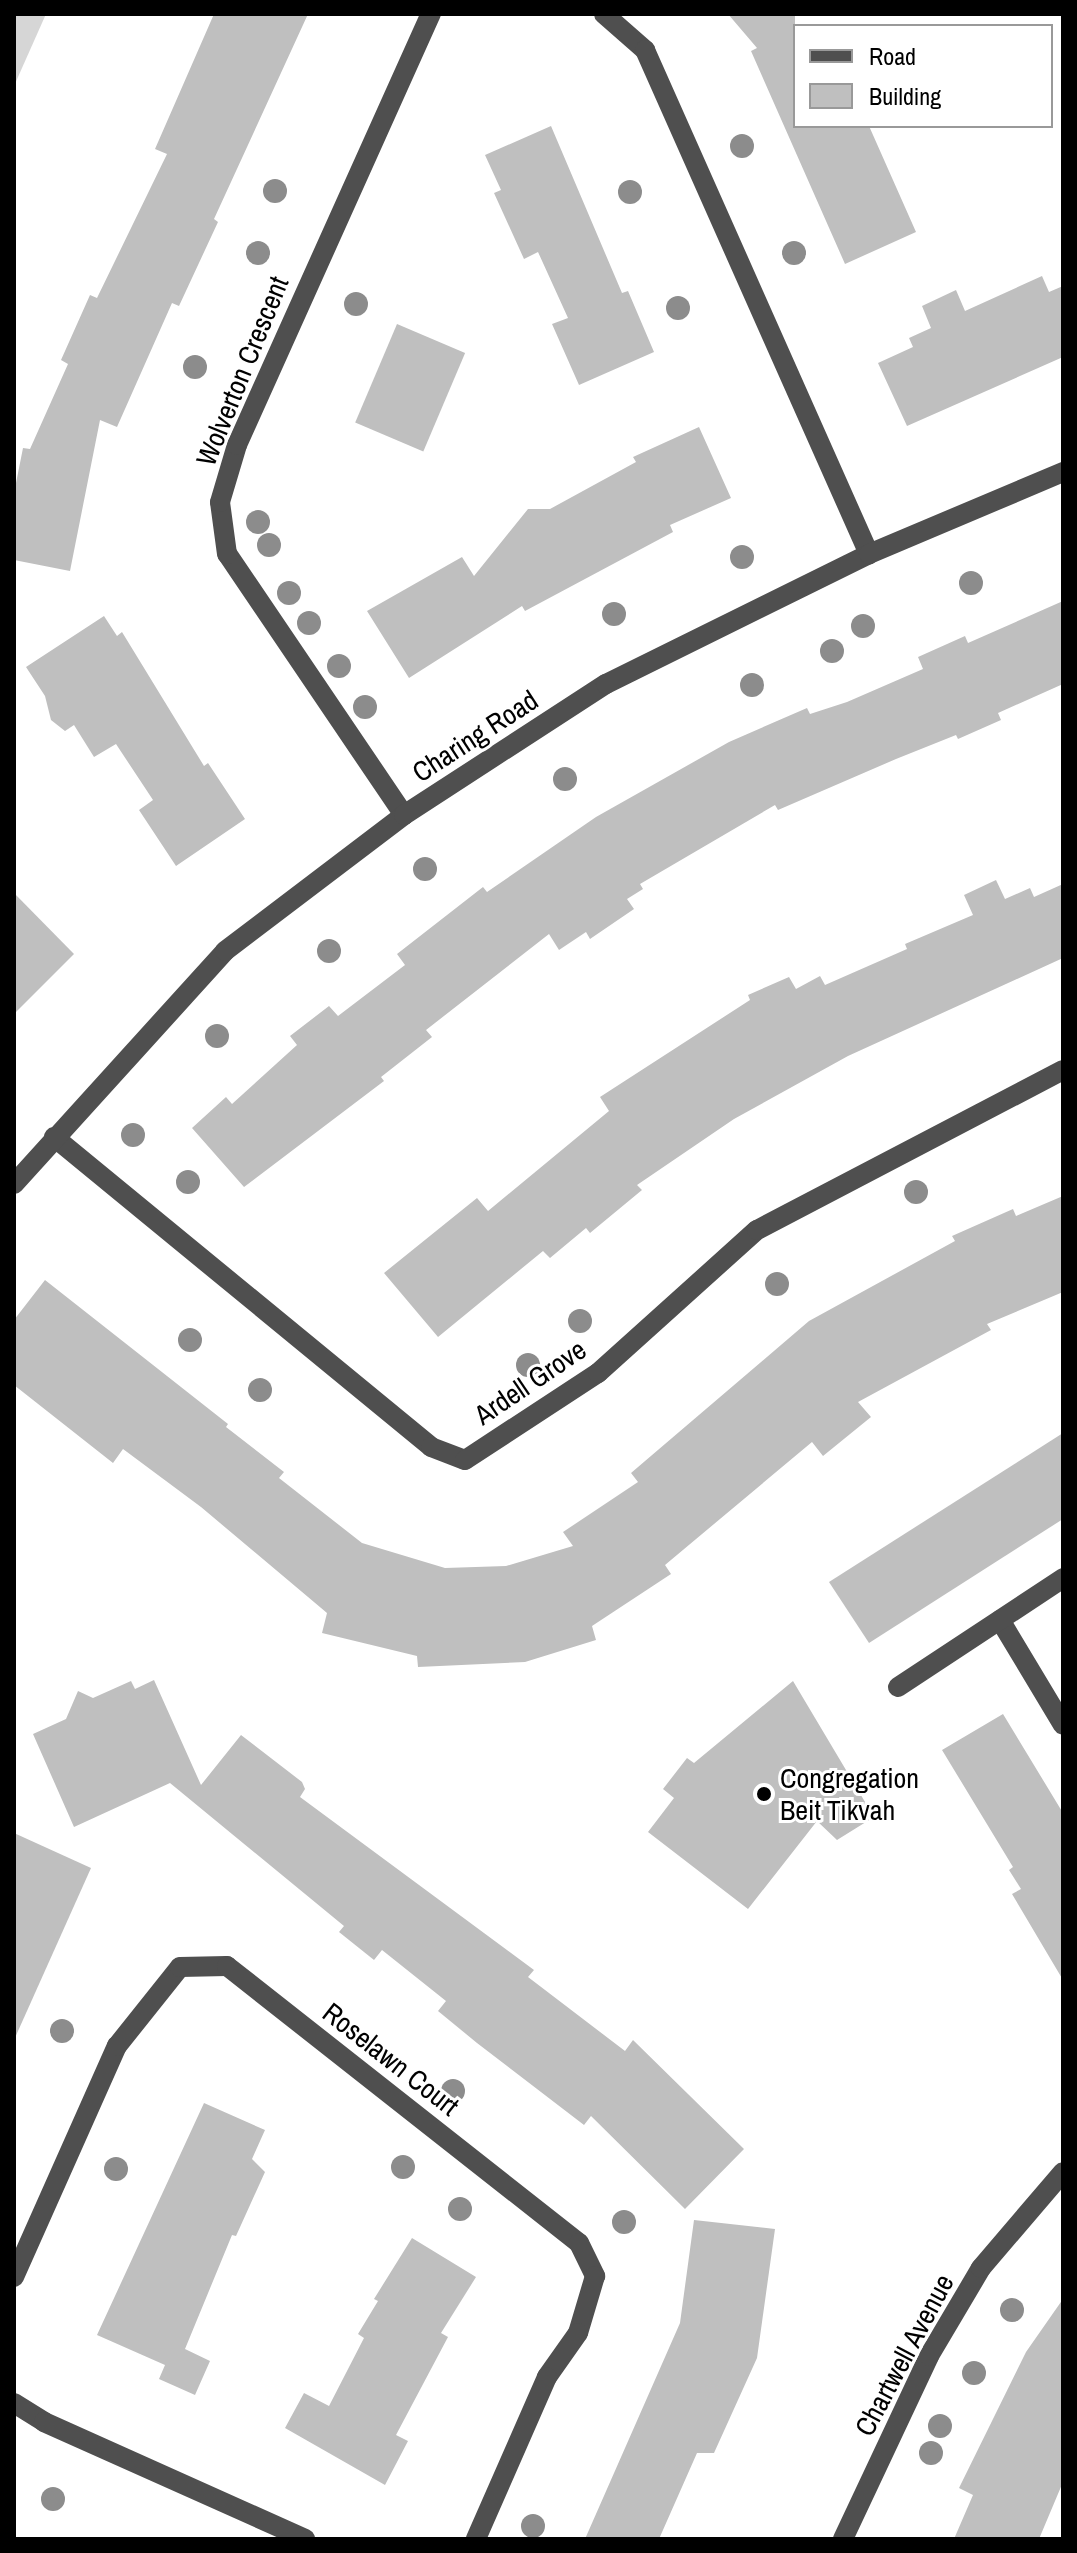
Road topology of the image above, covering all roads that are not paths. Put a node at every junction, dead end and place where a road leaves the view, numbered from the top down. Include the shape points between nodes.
1 (431, 14) edge
2 (604, 14) edge
3 (1063, 472) edge
4 (869, 554) junction
5 (404, 815) junction
6 (1063, 1070) edge
7 (54, 1137) junction
8 (14, 1184) edge
9 (1063, 1578) edge
10 (1000, 1620) junction
11 (898, 1687) dead end
12 (1063, 1725) edge
13 (1063, 2172) edge
14 (14, 2277) edge
15 (14, 2403) edge
16 (305, 2539) edge
17 (476, 2539) edge
18 (843, 2539) edge

1 - 5 street, Wolverton Crescent via 237,445 220,502 227,554
2 - 4 street via 645,50
3 - 4 street, Charing Road
4 - 5 street, Charing Road via 606,684
5 - 7 street, Charing Road via 225,951
6 - 7 street, Ardell Grove via 757,1230 598,1373 465,1460 431,1447
7 - 8 street, Charing Road
9 - 10 street
10 - 11 street
10 - 12 street
13 - 18 street, Chartwell Avenue via 981,2268 936,2343
14 - 17 street, Roselawn Court via 117,2046 180,1967 227,1966 579,2243 595,2276 578,2333 547,2377
15 - 16 street via 44,2422

